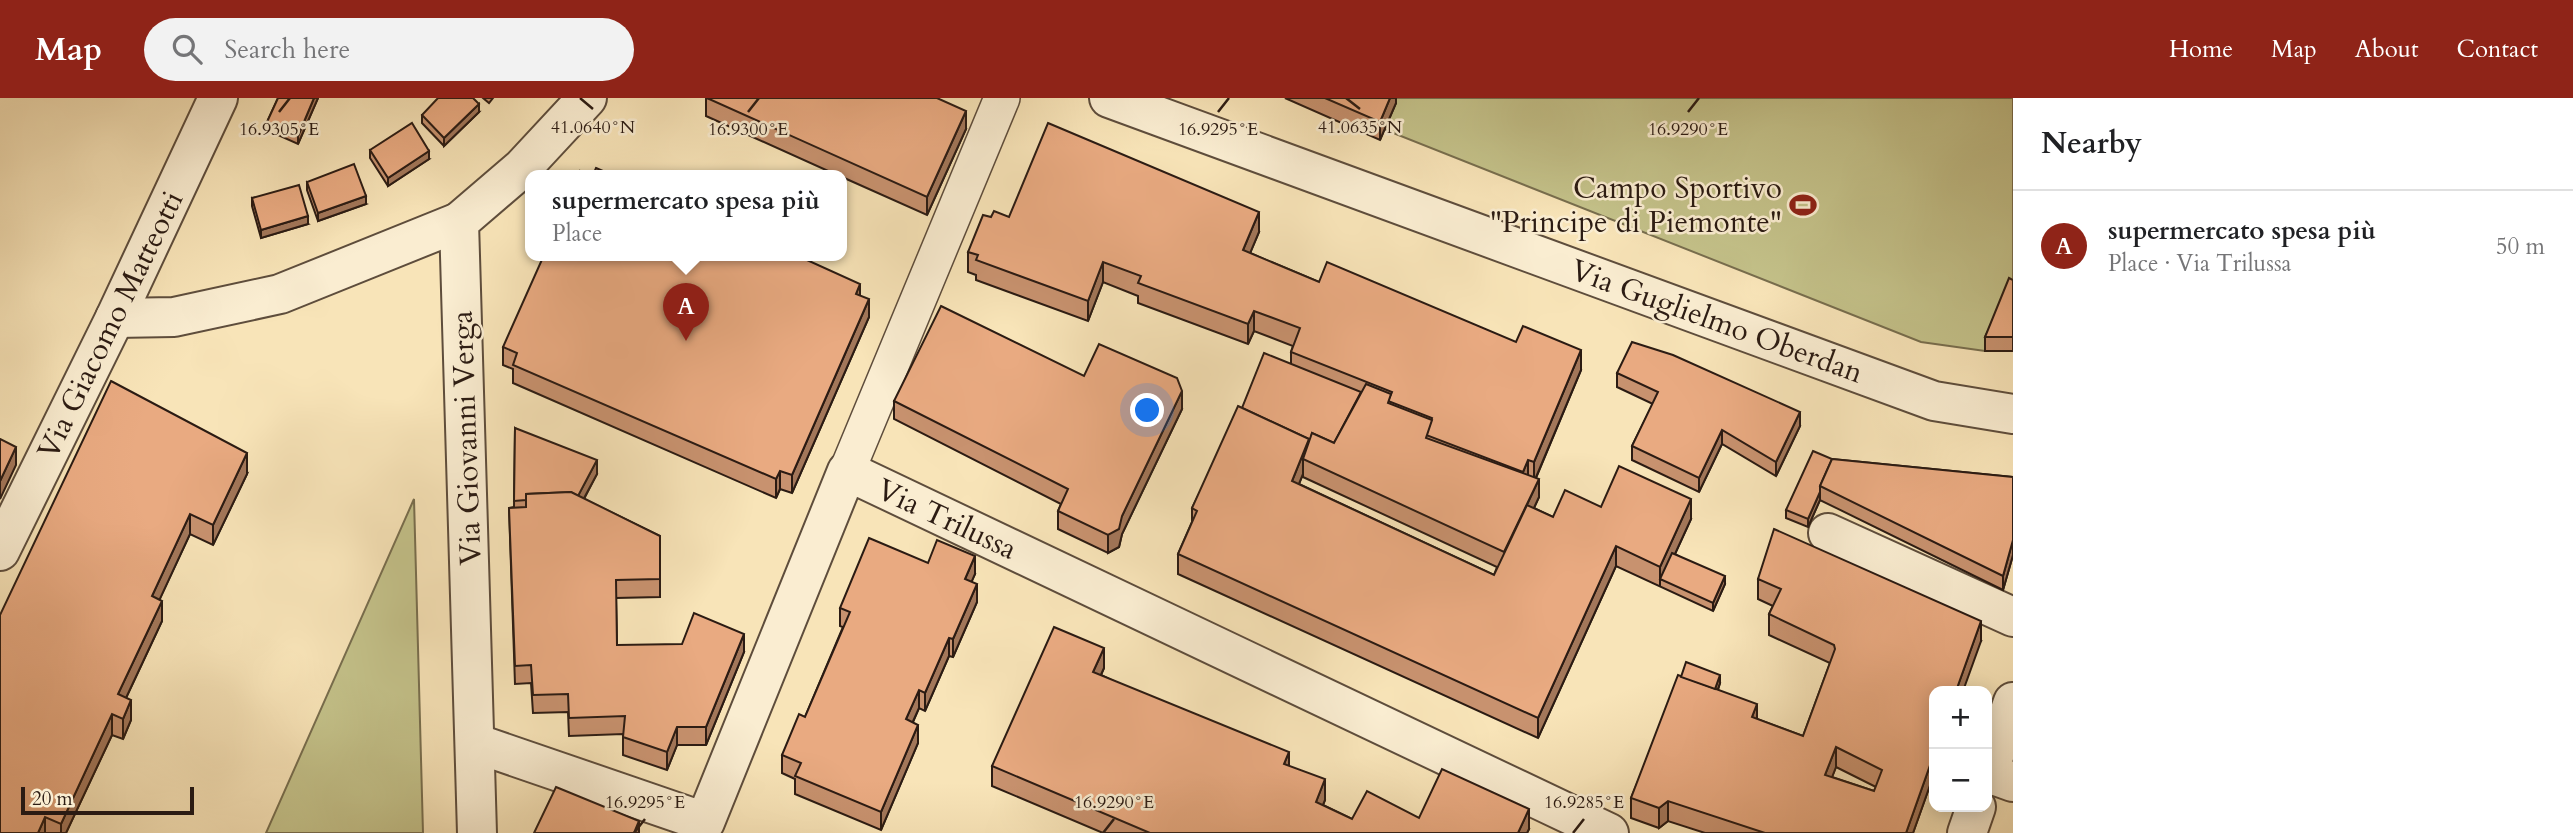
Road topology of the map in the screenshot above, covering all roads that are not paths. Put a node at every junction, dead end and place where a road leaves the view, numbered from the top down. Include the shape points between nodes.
1 (218, 98) edge
2 (587, 98) edge
3 (1002, 98) edge
4 (1109, 98) edge
5 (459, 222) junction
6 (115, 318) junction
7 (2013, 414) edge
8 (847, 471) junction
9 (1828, 533) dead end
10 (0, 551) edge
11 (2013, 617) edge
12 (2013, 702) edge
13 (475, 743) junction
14 (1992, 781) edge
15 (1978, 812) edge
16 (477, 833) edge
17 (1609, 833) edge
18 (1967, 833) edge

1 - 6 street, Via Giacomo Matteotti
2 - 5 street via 522,168
3 - 8 street
4 - 7 street, Via Guglielmo Oberdan via 1934,401
5 - 6 street via 280,294 174,317
5 - 13 street, Via Giovanni Verga
6 - 10 street, Via Giacomo Matteotti
8 - 13 street, Via Trilussa via 705,822
8 - 17 street, Via Trilussa
9 - 11 street
12 - 14 street
13 - 16 street, Via Giovanni Verga
15 - 18 street

